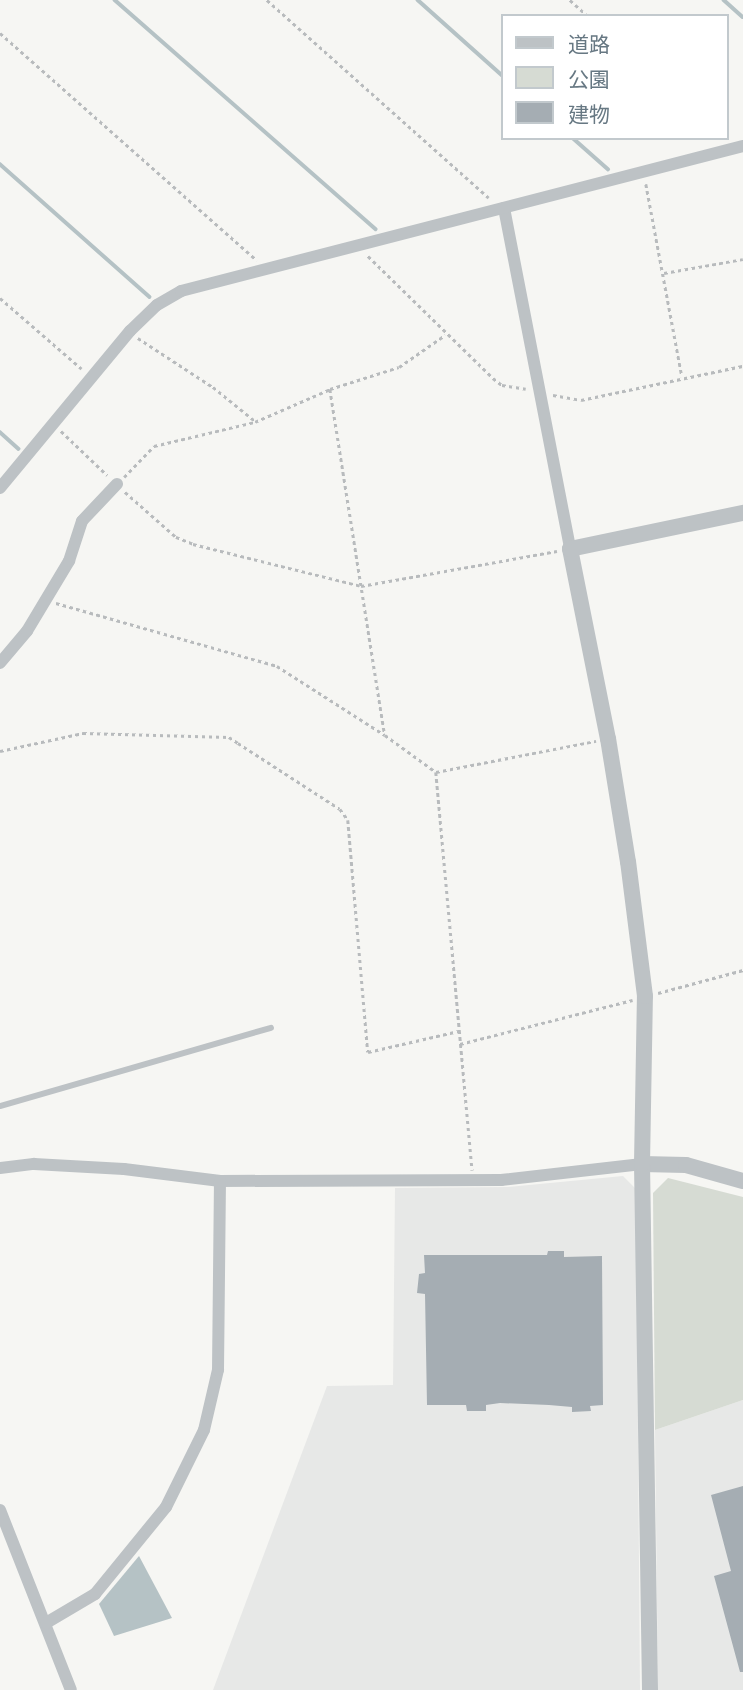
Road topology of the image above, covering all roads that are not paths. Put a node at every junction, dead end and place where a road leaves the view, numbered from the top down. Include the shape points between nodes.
1 (743, 146) edge
2 (504, 208) junction
3 (117, 484) road end
4 (0, 488) edge
5 (743, 513) edge
6 (570, 549) junction
7 (0, 663) edge
8 (271, 1028) dead end
9 (0, 1107) edge
10 (642, 1164) junction
11 (0, 1168) edge
12 (220, 1181) junction
13 (743, 1181) edge
14 (0, 1510) edge
15 (46, 1623) junction
16 (71, 1690) edge
17 (650, 1690) edge

1 - 2 street
2 - 4 street via 181,291 157,305 130,331
2 - 6 street
3 - 7 street via 82,521 69,561
5 - 6 street
6 - 10 street via 608,739 645,996
8 - 9 lane
10 - 12 street via 473,1180
10 - 13 street via 686,1165
10 - 17 street
11 - 12 street via 34,1164 124,1169
12 - 15 street via 218,1370 204,1430 166,1507 109,1577 95,1594
14 - 15 street
15 - 16 street

